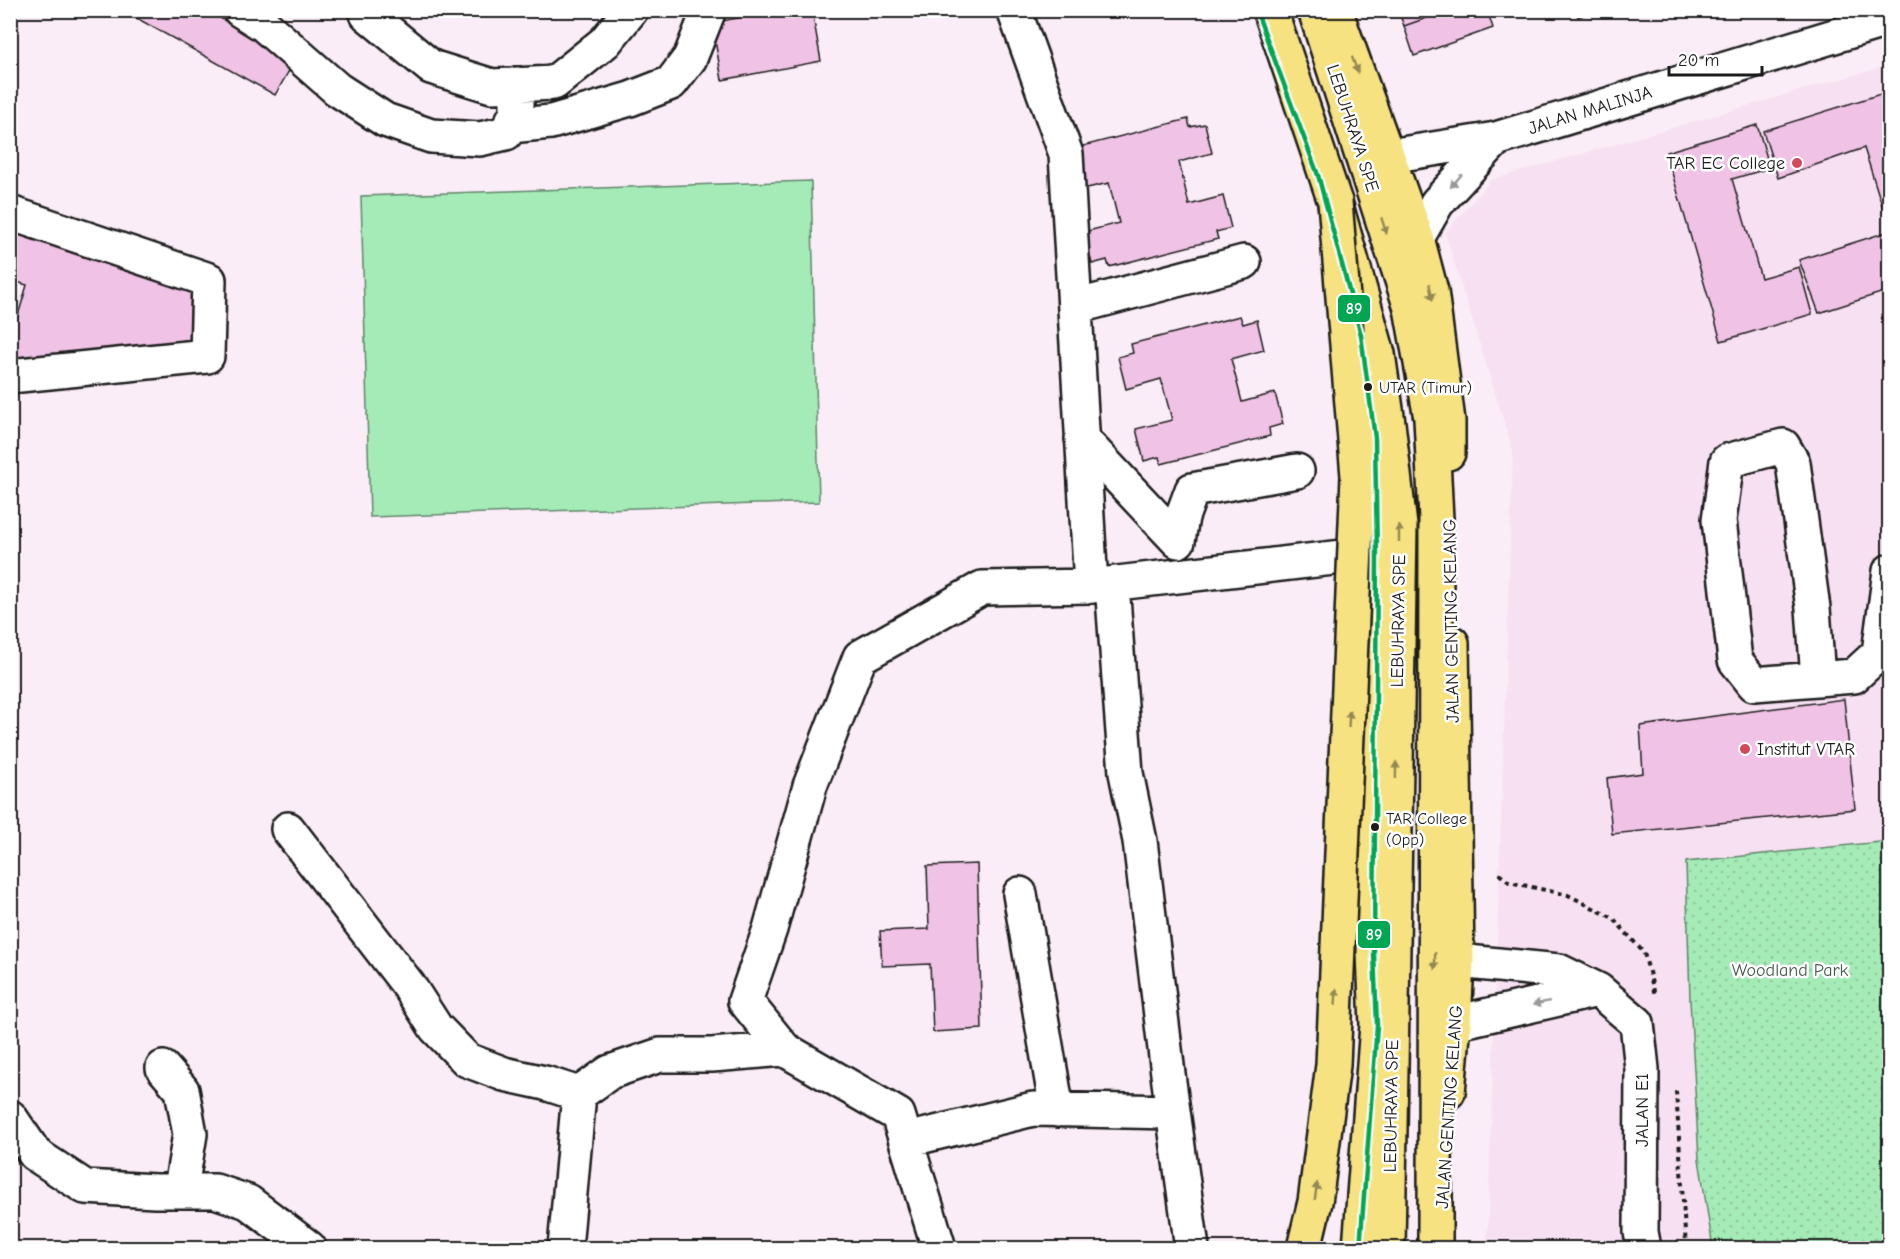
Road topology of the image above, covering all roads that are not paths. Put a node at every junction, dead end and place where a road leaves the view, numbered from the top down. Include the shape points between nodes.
1 (240, 10) edge
2 (366, 10) edge
3 (631, 10) edge
4 (709, 10) edge
5 (1014, 10) edge
6 (1256, 10) edge
7 (1270, 10) edge
8 (1315, 10) edge
9 (1335, 10) edge
10 (1890, 18) edge
11 (517, 84) junction
12 (510, 126) junction
13 (1496, 139) junction
14 (1389, 156) junction
15 (1335, 202) junction
16 (10, 213) edge
17 (1417, 238) junction
18 (1244, 262) dead end
19 (1075, 307) junction
20 (10, 376) edge
21 (1082, 439) junction
22 (1297, 471) dead end
23 (1377, 553) junction
24 (1890, 571) edge
25 (1101, 585) junction
26 (1818, 679) junction
27 (288, 829) dead end
28 (1020, 894) dead end
29 (1457, 961) junction
30 (1598, 990) junction
31 (1454, 1023) junction
32 (784, 1049) junction
33 (163, 1068) dead end
34 (579, 1094) junction
35 (1057, 1110) junction
36 (1173, 1112) junction
37 (10, 1117) edge
38 (907, 1140) junction
39 (187, 1191) junction
40 (309, 1248) edge
41 (565, 1248) edge
42 (939, 1248) edge
43 (1192, 1248) edge
44 (1304, 1248) edge
45 (1360, 1248) edge
46 (1388, 1248) edge
47 (1435, 1248) edge
48 (1440, 1248) edge
49 (1644, 1248) edge

1 - 12 street via 337,89 385,120 431,136 480,139 506,133
2 - 11 street via 431,67 492,86
3 - 11 street via 605,42 554,83
4 - 12 street via 690,58 671,83 550,122
5 - 19 street via 1066,154
6 - 23 main road via 1318,175 1361,335 1375,438
7 - 15 main road, LEBUHRAYA SPE
8 -> 47 main road, LEBUHRAYA SPE via 1411,308 1431,418 1436,519
9 -> 14 main road, JALAN GENTING KELANG
10 - 13 street, JALAN MALINJA
11 - 12 street via 517,112
13 - 14 street, JALAN MALINJA
13 -> 17 street via 1437,203
14 - 17 main road, JALAN GENTING KELANG
44 -> 15 main road, bridge via 1315,1202 1333,1065 1357,488
46 -> 15 main road, LEBUHRAYA SPE, bridge via 1400,526 1378,354
16 - 20 street via 209,280 207,356
17 -> 29 main road, JALAN GENTING KELANG via 1431,291 1448,421
18 - 19 street
19 - 21 street
21 - 22 street via 1178,541 1192,490
21 - 25 street
23 - 25 street
23 - 45 main road via 1377,1025
24 - 26 street via 1879,653 1854,676
25 - 32 street via 982,588 861,657 810,786 770,929 745,1001
25 - 36 street via 1126,773 1140,841
26 - 26 street via 1754,684 1735,660 1719,520 1727,461 1783,446 1793,463 1813,608
27 - 34 street via 409,986 436,1028 467,1060
28 - 35 street
29 - 30 street, JALAN E1 via 1559,971
29 - 31 main road, JALAN GENTING KELANG
30 -> 31 street
30 - 49 street, JALAN E1 via 1637,1023 1642,1069
31 - 48 main road, JALAN GENTING KELANG
32 - 34 street via 660,1055 610,1072
32 - 38 street via 898,1115
33 - 39 street via 182,1090 190,1134 183,1176
34 - 41 street
35 - 36 street
35 - 38 street via 1033,1109
36 - 43 street
37 - 39 street via 35,1154 85,1187
38 - 42 street
39 - 40 street via 215,1191 248,1202

